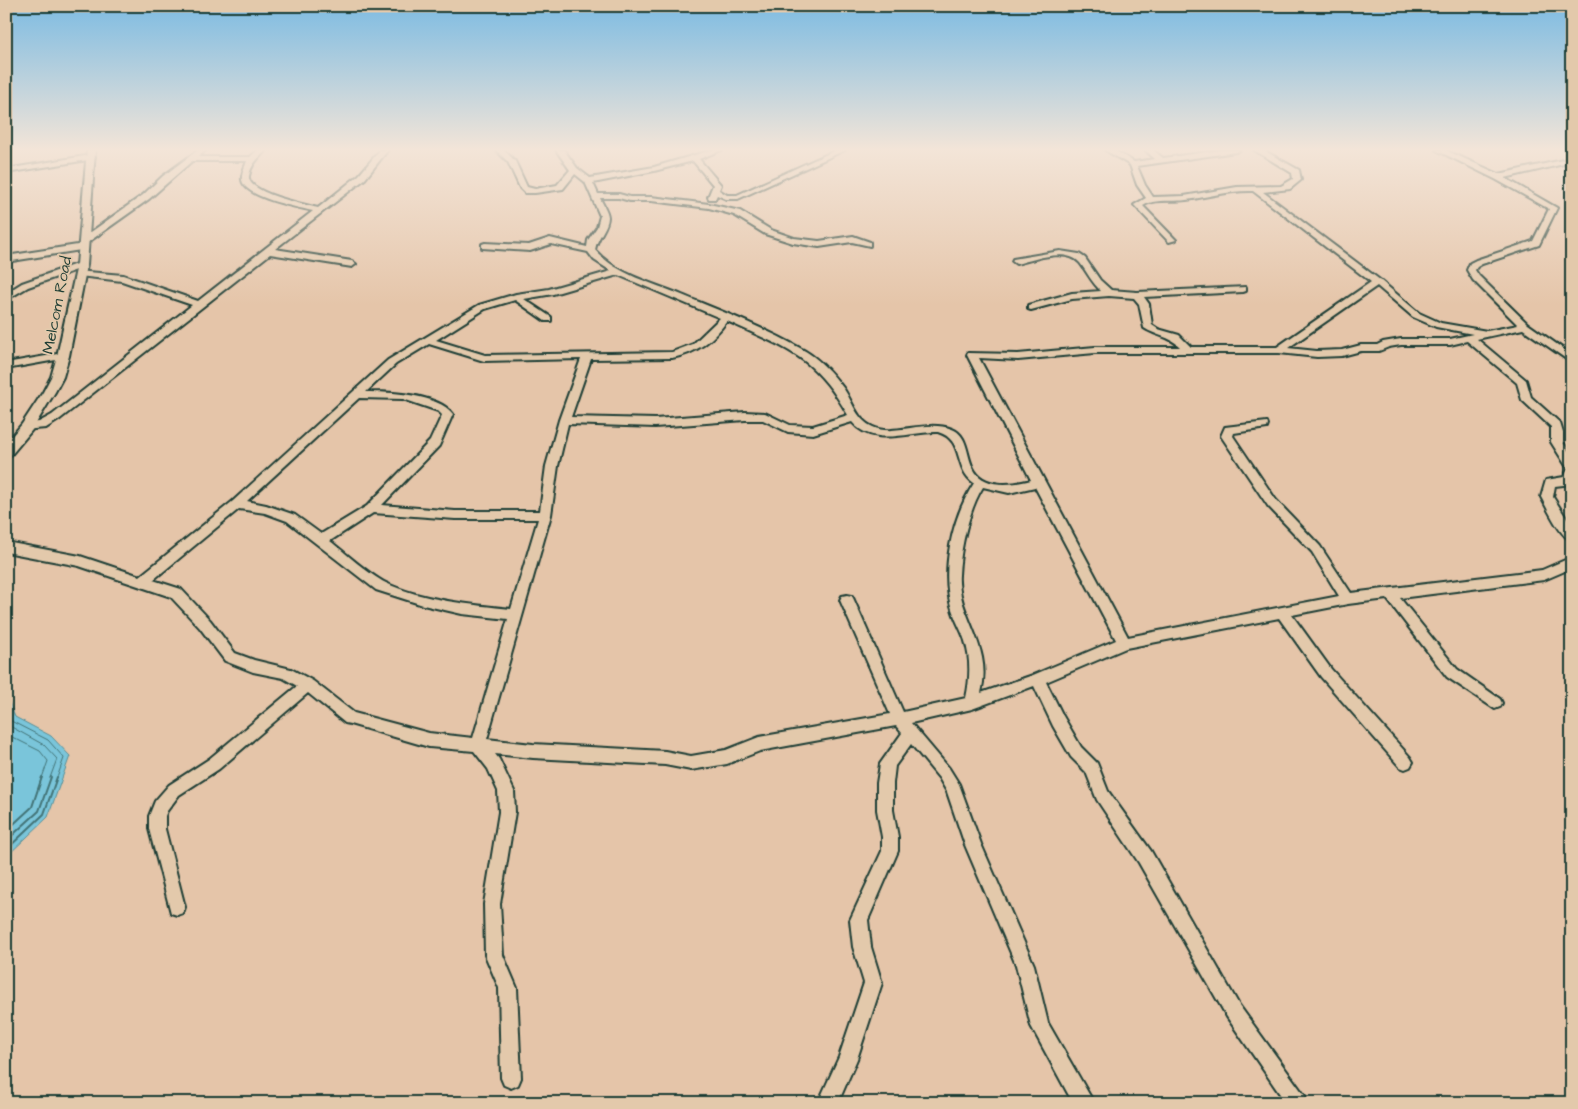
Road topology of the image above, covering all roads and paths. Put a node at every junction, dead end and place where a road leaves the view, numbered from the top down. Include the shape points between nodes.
1 (87, 202) edge
2 (140, 202) edge
3 (284, 202) edge
4 (332, 202) edge
5 (598, 202) edge
6 (668, 202) edge
7 (710, 202) edge
8 (1144, 202) edge
9 (1271, 202) edge
10 (1542, 202) edge
11 (709, 206) junction
12 (321, 211) junction
13 (1172, 240) dead end
14 (84, 244) junction
15 (867, 244) dead end
16 (485, 246) dead end
17 (591, 250) junction
18 (270, 252) junction
19 (6, 259) edge
20 (1016, 261) dead end
21 (352, 264) dead end
22 (80, 269) junction
23 (618, 272) junction
24 (1377, 282) junction
25 (1242, 289) dead end
26 (1109, 294) junction
27 (1166, 294) junction
28 (1137, 295) junction
29 (6, 297) edge
30 (516, 297) junction
31 (1144, 304) junction
32 (200, 305) junction
33 (1030, 307) dead end
34 (726, 317) junction
35 (548, 319) dead end
36 (1524, 326) junction
37 (1488, 334) junction
38 (1468, 338) junction
39 (430, 341) junction
40 (1188, 350) junction
41 (1279, 350) junction
42 (63, 356) junction
43 (587, 356) junction
44 (1572, 360) edge
45 (6, 366) edge
46 (355, 396) junction
47 (855, 417) junction
48 (564, 420) junction
49 (1263, 426) dead end
50 (27, 427) junction
51 (6, 452) edge
52 (1572, 467) edge
53 (1572, 472) edge
54 (981, 482) junction
55 (1039, 482) junction
56 (238, 504) junction
57 (371, 509) junction
58 (545, 515) junction
59 (1572, 537) edge
60 (320, 541) junction
61 (6, 547) edge
62 (1572, 562) edge
63 (142, 582) junction
64 (1390, 594) junction
65 (847, 600) dead end
66 (1348, 600) junction
67 (1281, 611) junction
68 (518, 615) junction
69 (1124, 644) junction
70 (1038, 679) junction
71 (308, 685) junction
72 (972, 703) junction
73 (1495, 704) dead end
74 (899, 719) junction
75 (910, 734) junction
76 (478, 745) junction
77 (1405, 762) dead end
78 (177, 907) dead end
79 (511, 1078) dead end
80 (828, 1103) edge
81 (1084, 1103) edge
82 (1298, 1103) edge

1 - 14 main road, Melcom Road
2 - 14 street
3 - 12 street
4 - 12 street
5 - 17 street via 604,216 592,240
6 - 11 street
7 - 11 street
8 - 13 street via 1138,205
9 - 24 street
10 - 36 street via 1553,208 1536,243 1479,262 1471,270
11 - 15 street via 737,213 768,232 793,240 819,244 847,239
12 - 18 street
14 - 19 street
14 - 22 main road, Melcom Road
16 - 17 street via 530,248 550,241
17 - 23 street
18 - 21 street
18 - 32 street
20 - 26 street via 1060,253 1076,255 1098,285
22 - 29 street via 26,285
22 - 32 street via 123,278
22 - 42 main road, Melcom Road
23 - 30 street via 550,292
23 - 34 street
24 - 37 street via 1426,320
24 - 41 street
25 - 27 street
26 - 28 street
26 - 33 street via 1058,298
27 - 28 street
27 - 31 street
28 - 31 street
30 - 35 street
30 - 39 street via 482,307
31 - 40 street via 1147,326 1176,337
32 - 50 street via 56,418 42,425
34 - 43 street via 708,339 682,354
34 - 47 street via 803,353 842,394
36 - 37 street
36 - 44 street
37 - 38 street
38 - 41 street via 1434,343 1393,343 1342,353
38 - 52 street via 1522,382 1526,398 1556,426 1558,442
39 - 43 street via 484,358
39 - 46 street via 392,362
40 - 41 street
40 - 55 street via 1095,350 1018,357 972,355
42 - 45 street
42 - 50 main road, Melcom Road via 57,377
43 - 48 street
46 - 56 street
46 - 57 street via 404,396 448,414 435,443
47 - 48 street via 814,430 788,428 765,417 745,416 655,424
47 - 54 street via 861,425 886,434 924,427 951,432 958,440 967,468
48 - 58 street via 552,466
49 - 66 street via 1229,430 1227,436 1272,503 1316,550
50 - 51 main road, Melcom Road
53 - 59 street via 1568,482 1550,483 1547,497
54 - 55 street via 1004,489
54 - 72 street via 971,497 955,551 952,577 975,659 977,681
55 - 69 street
56 - 60 street via 291,518
56 - 63 street
57 - 58 street via 455,515
57 - 60 street
58 - 68 street
60 - 68 street via 381,586 462,610
61 - 63 street via 80,560
62 - 64 street via 1544,574
63 - 71 street via 176,593 230,657 286,674
64 - 66 street
64 - 73 street via 1452,673
65 - 74 street
66 - 67 street
67 - 69 street
67 - 77 street via 1326,673
68 - 76 street
69 - 70 street
70 - 72 street
70 - 82 street via 1076,752 1092,768 1102,795 1145,857 1233,1011
71 - 76 street via 350,718 429,740
71 - 78 street via 214,764 174,790 161,806 156,829
72 - 74 street
74 - 75 street
74 - 76 street via 759,744 727,757 691,763 665,758
75 - 80 street via 888,764 885,801 890,851 859,920 862,946 874,983 848,1059
75 - 81 street via 954,789 973,845 1025,965 1040,1026
76 - 79 street via 494,764 506,791 507,812 492,904 494,956 508,988

